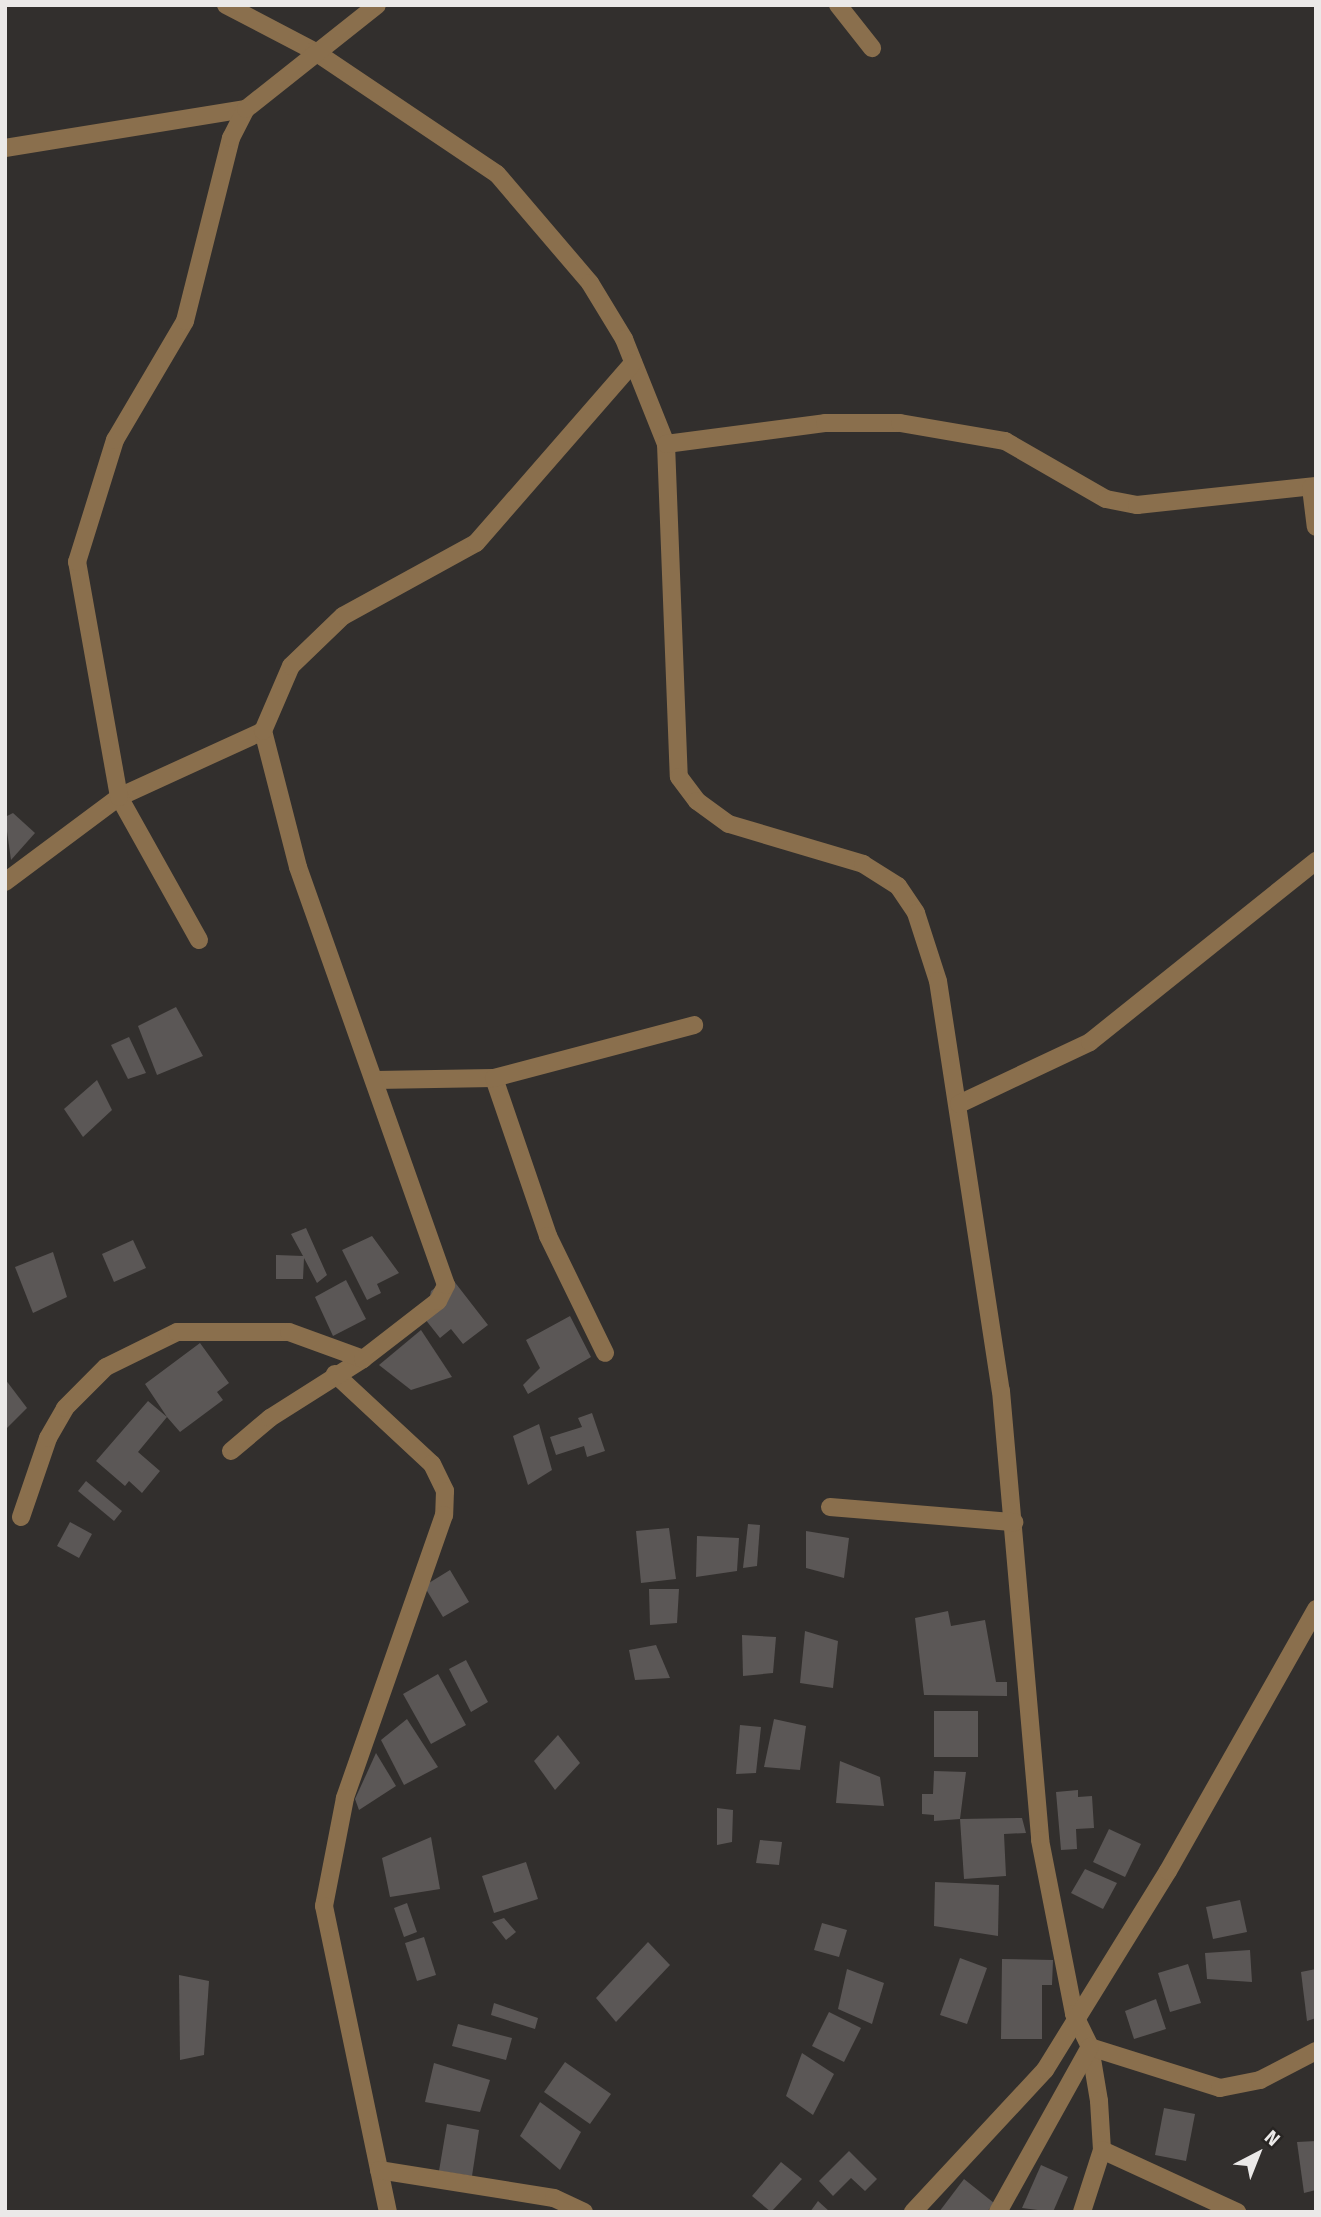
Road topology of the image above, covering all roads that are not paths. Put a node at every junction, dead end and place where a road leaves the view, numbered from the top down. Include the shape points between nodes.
1 (226, 5) edge
2 (377, 5) edge
3 (838, 5) edge
4 (872, 48) dead end
5 (314, 51) junction
6 (246, 109) junction
7 (5, 148) edge
8 (634, 363) junction
9 (666, 443) junction
10 (1313, 487) edge
11 (1316, 527) edge
12 (263, 732) junction
13 (119, 797) junction
14 (1316, 861) edge
15 (5, 882) edge
16 (199, 940) dead end
17 (694, 1025) dead end
18 (494, 1078) junction
19 (376, 1080) junction
20 (959, 1104) junction
21 (605, 1353) dead end
22 (363, 1359) junction
23 (335, 1374) junction
24 (231, 1451) dead end
25 (830, 1507) dead end
26 (21, 1517) dead end
27 (1014, 1522) junction
28 (1316, 1609) edge
29 (1074, 2014) junction
30 (1090, 2047) junction
31 (1316, 2052) edge
32 (1102, 2150) junction
33 (379, 2170) junction
34 (388, 2212) edge
35 (584, 2212) edge
36 (913, 2212) edge
37 (998, 2212) edge
38 (1082, 2212) edge
39 (1237, 2212) edge

1 - 5 street
2 - 5 street
3 - 4 street
5 - 6 street
5 - 8 street via 497,174 590,283
6 - 7 street
6 - 13 street via 231,138 185,321 115,440 77,562
8 - 9 street
8 - 12 street via 476,542 343,617 291,666
9 - 10 street via 825,423 900,423 1005,441 1106,499 1126,503
9 - 20 street via 676,589 673,744 680,777 697,801 729,824 863,864 898,886 915,913 938,981
10 - 11 street
12 - 13 street
12 - 19 street via 298,867
13 - 15 street
13 - 16 street
14 - 20 street via 1090,1042
17 - 18 street
18 - 19 street
18 - 21 street via 548,1236
19 - 22 street via 446,1285 438,1300
20 - 27 street
22 - 23 street
22 - 26 street via 289,1332 177,1332 106,1367 65,1408
23 - 24 street
23 - 33 street via 432,1464 445,1491 444,1514 345,1798 324,1906
25 - 27 street
27 - 29 street via 1040,1840
28 - 29 street via 1168,1871
29 - 30 street
29 - 36 street via 1045,2070
30 - 31 street via 1220,2088 1260,2080
30 - 32 street
30 - 37 street
32 - 38 street
32 - 39 street
33 - 34 street
33 - 35 street via 554,2197

